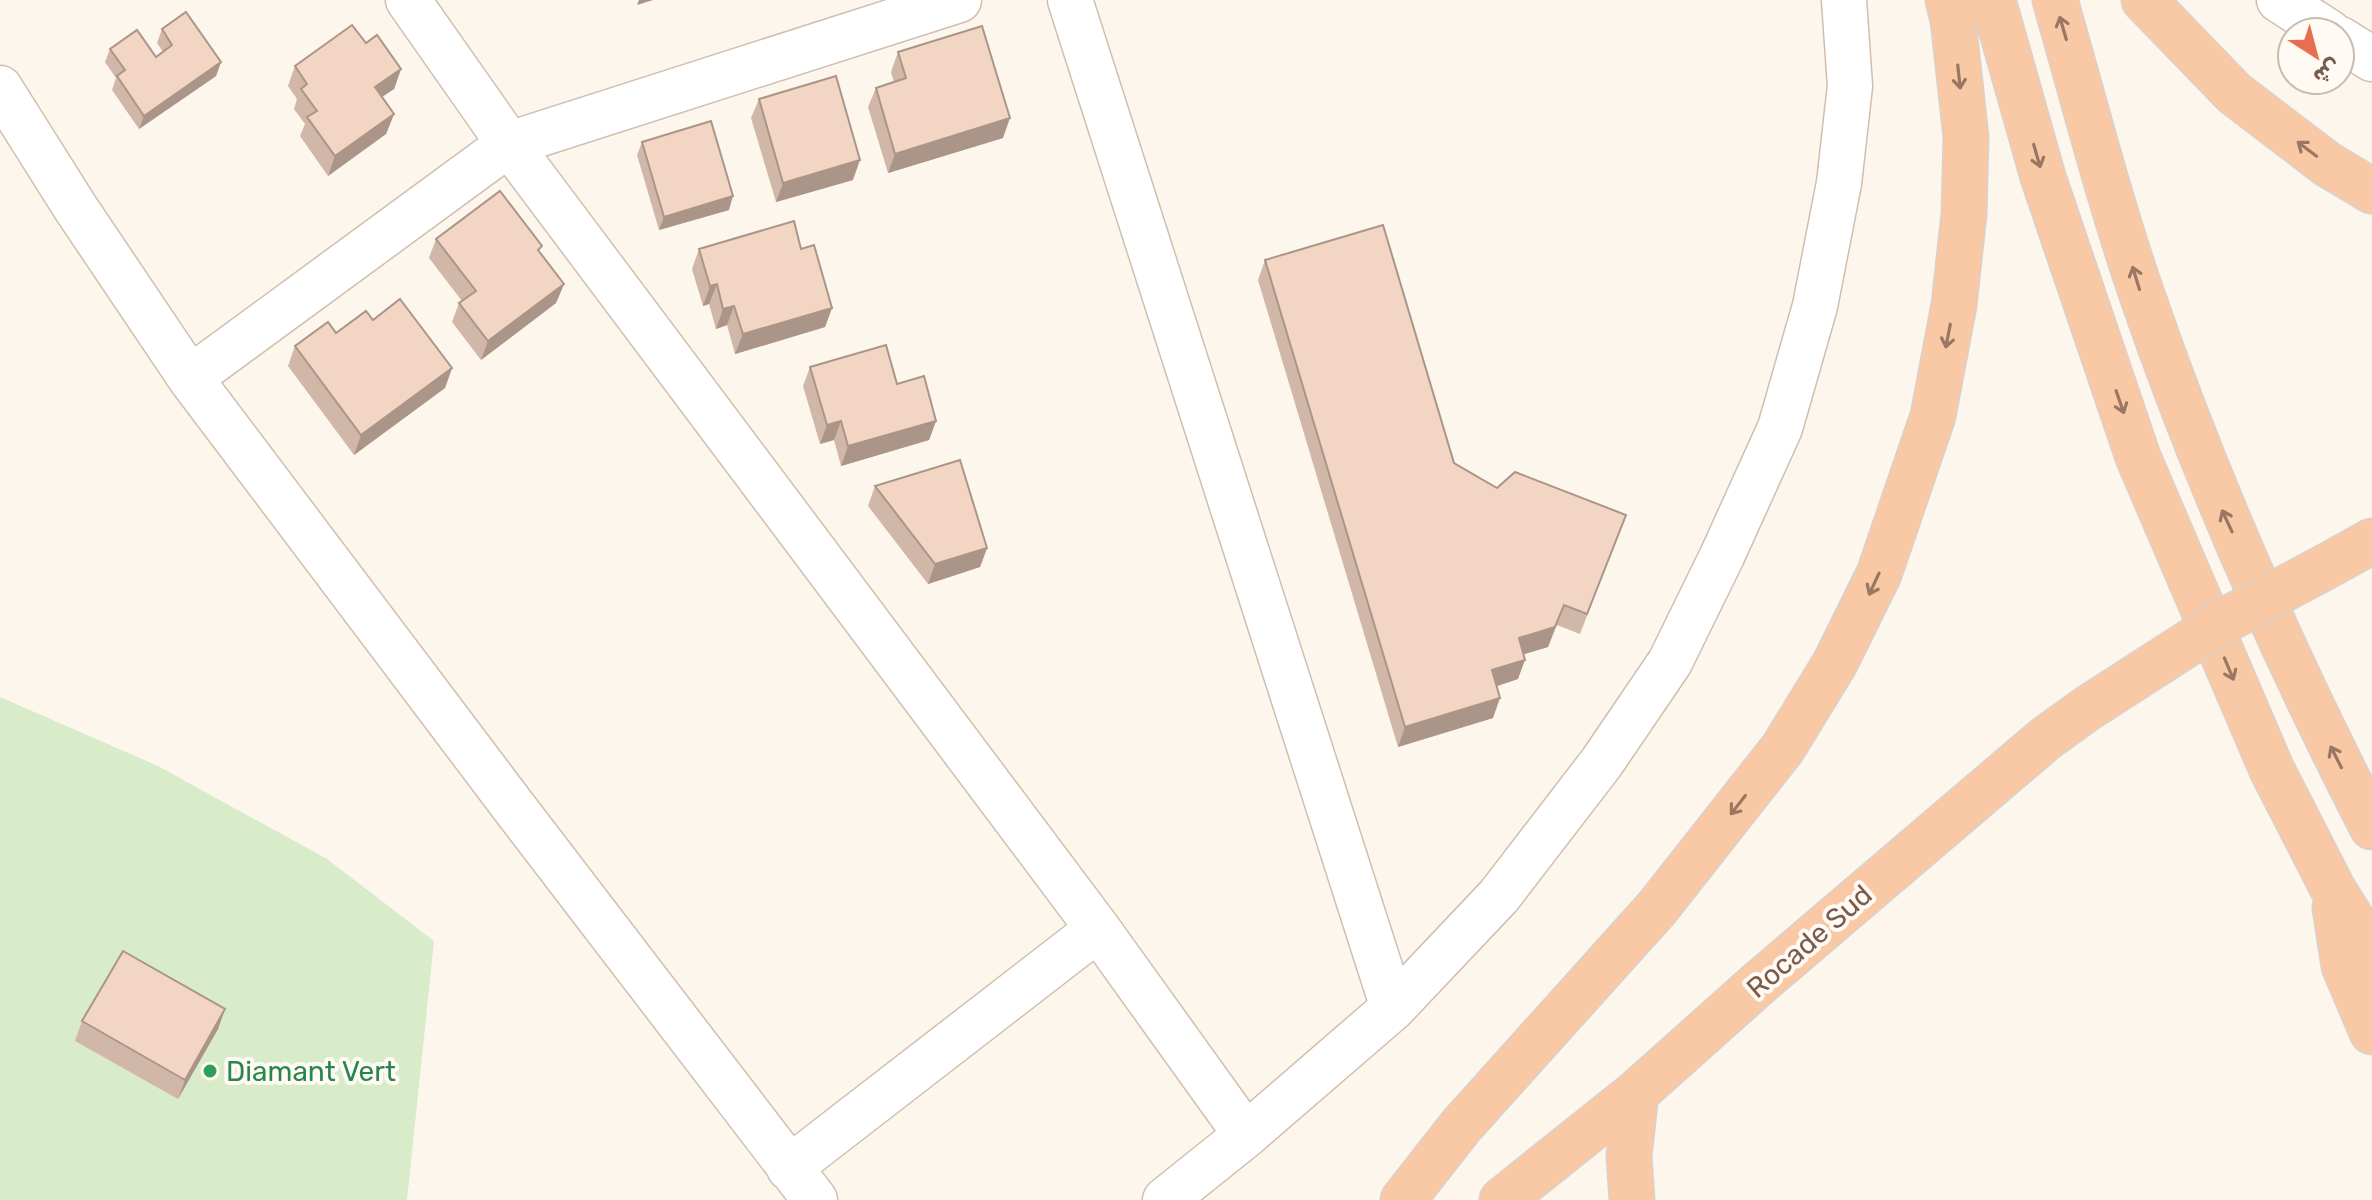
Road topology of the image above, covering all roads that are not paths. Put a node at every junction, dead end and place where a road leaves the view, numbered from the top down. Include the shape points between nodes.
1 (408, 0) edge
2 (959, 0) edge
3 (1070, 0) edge
4 (1844, 0) edge
5 (1948, 0) edge
6 (1993, 0) edge
7 (2055, 0) edge
8 (2144, 0) edge
9 (2279, 0) edge
10 (2304, 16) edge
11 (0, 88) edge
12 (509, 144) junction
13 (2372, 191) edge
14 (190, 378) junction
15 (2372, 541) edge
16 (2372, 827) edge
17 (2333, 889) junction
18 (1098, 929) junction
19 (2372, 952) edge
20 (1393, 1008) junction
21 (2372, 1032) edge
22 (1636, 1093) junction
23 (1246, 1135) junction
24 (802, 1184) edge
25 (1517, 1192) edge
26 (1165, 1200) edge
27 (1403, 1200) edge
28 (1632, 1200) edge

1 - 12 street
2 - 12 street
3 - 20 street
4 - 20 street via 1850,86 1839,183 1815,306 1780,428 1670,662 1602,762 1499,896
5 -> 27 highway via 1966,137 1954,305 1933,416 1879,574 1835,663 1783,748 1657,908 1461,1126
6 -> 17 highway via 2043,177 2138,457 2272,770
16 -> 7 highway via 2220,505 2140,291
13 -> 8 highway via 2327,164 2234,93
9 - 10 street
11 - 14 street
12 - 14 street
12 - 18 street
14 - 24 street
15 - 22 highway, Rocade Sud, bridge via 2220,623 2045,739
17 - 19 highway
17 - 21 highway via 2344,966
18 - 23 street
18 - 24 street
20 - 23 street
22 - 25 highway, Rocade Sud
22 - 28 highway via 1629,1156
23 - 26 street

